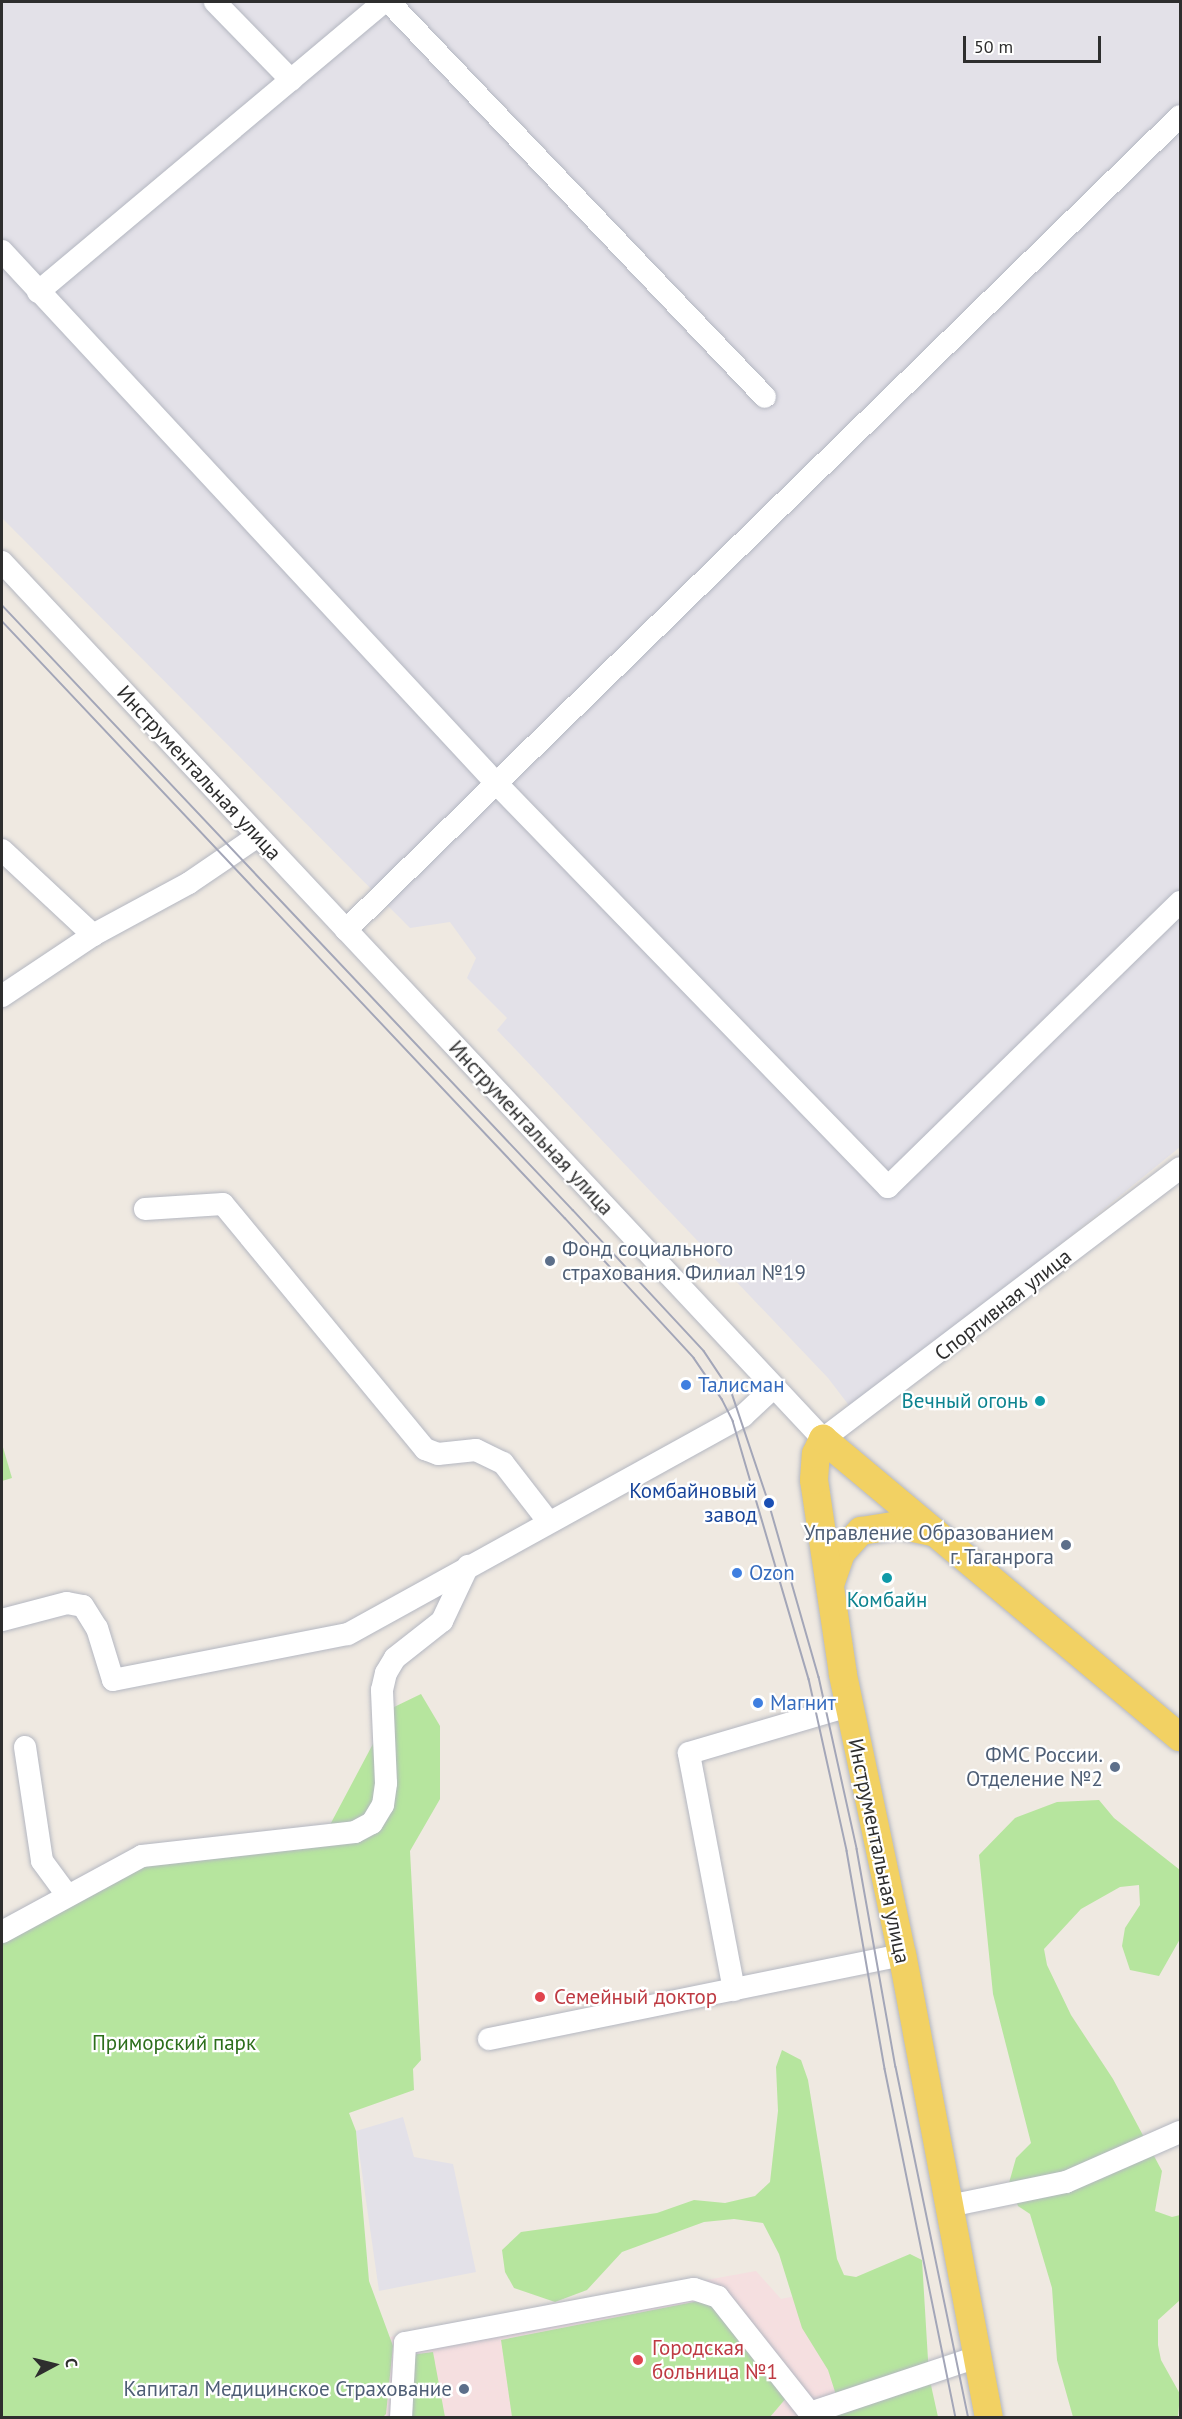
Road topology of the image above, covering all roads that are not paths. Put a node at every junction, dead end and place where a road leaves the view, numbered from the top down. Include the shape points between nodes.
1 (215, 2) edge
2 (384, 2) edge
3 (389, 2) edge
4 (291, 81) junction
5 (1180, 116) edge
6 (2, 251) edge
7 (38, 292) junction
8 (765, 397) dead end
9 (2, 562) edge
10 (496, 783) junction
11 (258, 836) junction
12 (2, 850) edge
13 (1180, 902) edge
14 (346, 930) junction
15 (93, 935) junction
16 (2, 996) edge
17 (1180, 1168) edge
18 (145, 1209) dead end
19 (773, 1388) junction
20 (823, 1439) junction
21 (548, 1521) junction
22 (935, 1532) junction
23 (468, 1566) junction
24 (830, 1586) junction
25 (2, 1620) edge
26 (849, 1706) junction
27 (1180, 1737) edge
28 (26, 1747) dead end
29 (67, 1895) junction
30 (2, 1932) edge
31 (902, 1955) junction
32 (734, 1990) junction
33 (489, 2040) dead end
34 (1180, 2132) edge
35 (949, 2206) junction
36 (977, 2356) junction
37 (807, 2415) edge
38 (401, 2418) edge
39 (989, 2418) edge

1 - 4 street
2 - 4 street
3 - 8 street
4 - 7 street
5 - 10 street
6 - 7 street
7 - 10 street
9 - 11 street, Инструментальная улица
10 - 13 street via 888,1187
10 - 14 street
11 - 14 street, Инструментальная улица
11 - 15 street via 189,883
12 - 15 street
14 - 19 street, Инструментальная улица
15 - 16 street
17 - 20 street, Спортивная улица
18 - 21 street via 223,1204 425,1449 438,1454 476,1450 502,1463
19 - 20 street, Инструментальная улица
19 - 21 street via 743,1416
20 - 22 main road
20 - 24 main road, Инструментальная улица via 816,1455 814,1480
21 - 23 street
22 - 24 main road via 899,1525 861,1531 841,1553
22 - 27 main road
23 - 25 street via 348,1634 113,1680 97,1628 83,1606 67,1604
23 - 29 street via 442,1621 395,1658 386,1673 382,1690 386,1783 383,1804 372,1823 356,1832 142,1856
24 - 26 main road, Инструментальная улица
26 - 31 main road, Инструментальная улица
26 - 32 street via 689,1753
28 - 29 street via 42,1861
29 - 30 street
31 - 32 street
31 - 35 main road, Инструментальная улица
32 - 33 street
34 - 35 street via 1066,2182
35 - 36 main road, Инструментальная улица
36 - 37 street
36 - 39 main road, Инструментальная улица
37 - 38 street via 718,2297 694,2289 405,2343

